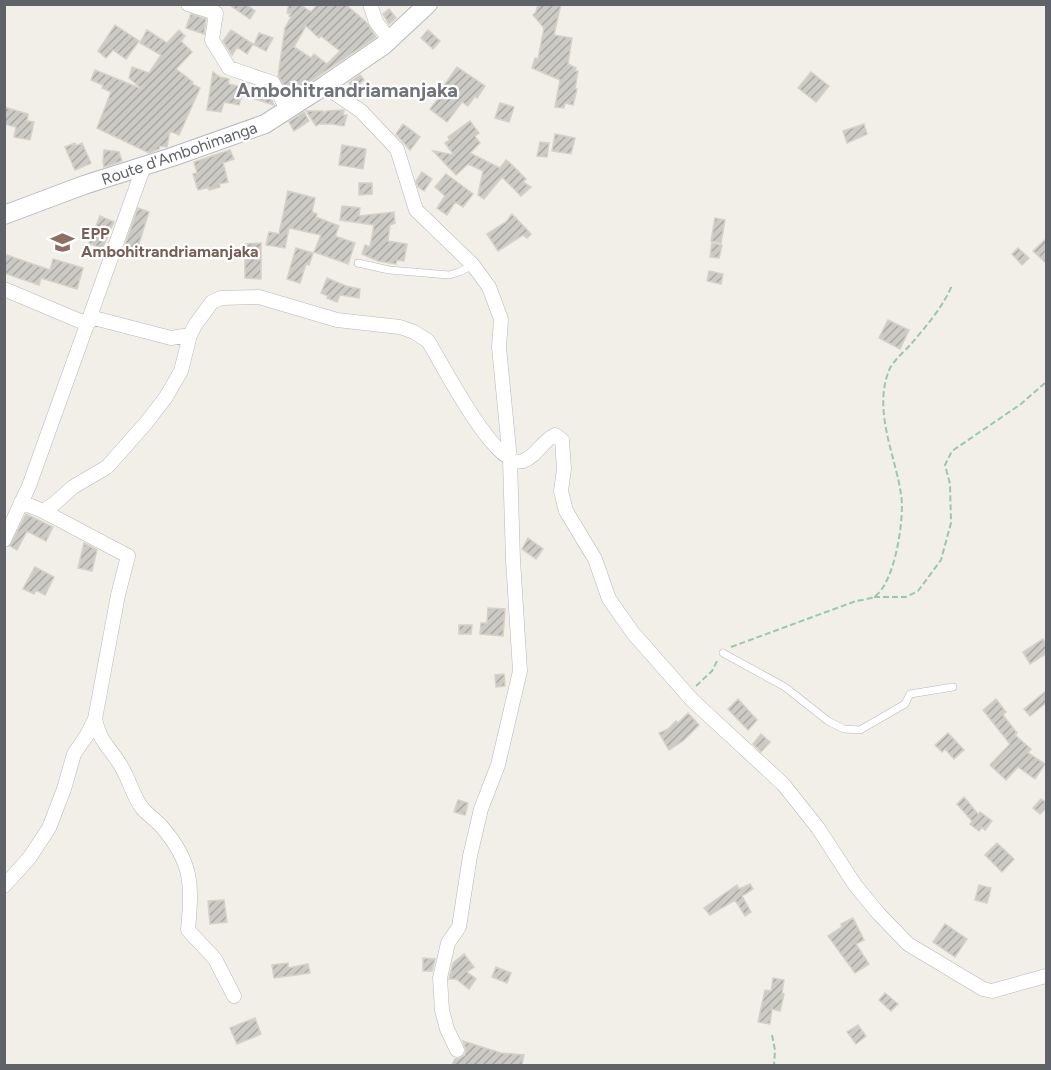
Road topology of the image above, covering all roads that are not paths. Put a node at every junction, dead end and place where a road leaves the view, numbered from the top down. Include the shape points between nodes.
1 (188, 4) edge
2 (370, 4) edge
3 (428, 4) edge
4 (384, 45) junction
5 (324, 86) junction
6 (287, 109) junction
7 (144, 165) junction
8 (4, 215) edge
9 (358, 262) dead end
10 (473, 265) junction
11 (4, 290) edge
12 (87, 324) junction
13 (190, 335) junction
14 (510, 460) junction
15 (21, 502) junction
16 (43, 512) junction
17 (4, 540) edge
18 (723, 652) road end
19 (953, 687) dead end
20 (95, 718) junction
21 (4, 886) edge
22 (1047, 976) edge
23 (234, 996) dead end
24 (457, 1050) dead end

1 - 6 street via 216,13 212,40 229,68 273,83
2 - 4 street via 386,35
3 - 4 street, Route d'Ambohimanga
4 - 5 street, Route d'Ambohimanga
5 - 6 street, Route d'Ambohimanga
5 - 10 street via 361,111 397,148 416,210
6 - 7 street, Route d'Ambohimanga via 265,124
7 - 8 street, Route d'Ambohimanga
7 - 12 street
9 - 10 lane via 389,270 449,275
10 - 14 street via 489,287 501,319 499,347
11 - 12 street
12 - 13 street via 94,318 171,338
12 - 15 street
13 - 14 street via 212,302 236,297 259,297 337,321 386,324 414,332 428,341 489,440
13 - 16 street via 181,371 146,423 107,467 73,487
14 - 22 street via 521,462 533,456 555,435 562,440 561,491 566,511 595,559 609,599 633,633 682,688 783,784 855,885 908,944 983,989 992,991
14 - 24 street via 520,671 498,765 481,809 459,927 448,943 440,978 442,1010
15 - 16 street
15 - 17 street
16 - 20 street via 128,556
18 - 19 lane via 785,687 844,729 860,730 904,704 910,694
20 - 21 street via 74,753 49,828
20 - 23 street via 105,745 120,764 142,807 177,848 189,873 188,930 215,959

